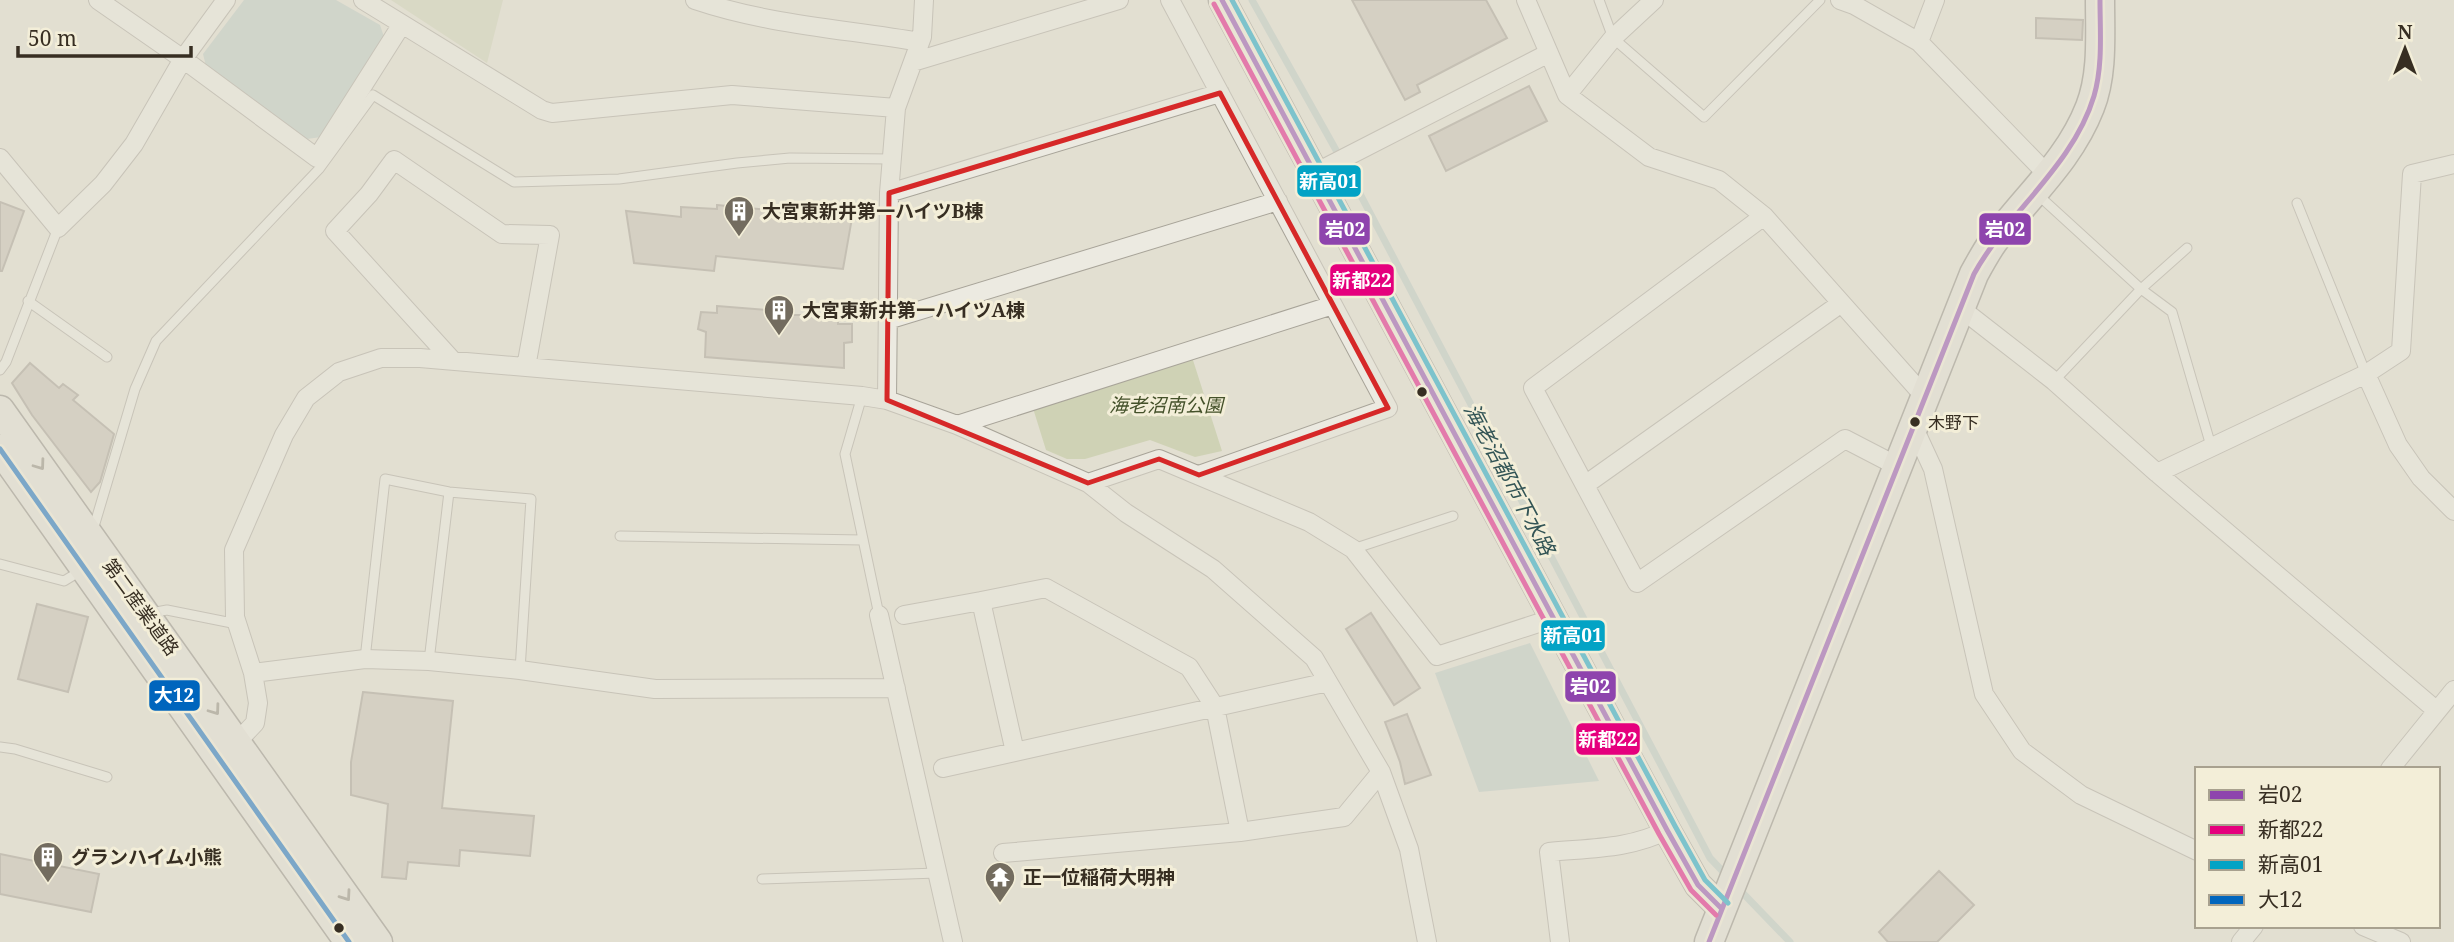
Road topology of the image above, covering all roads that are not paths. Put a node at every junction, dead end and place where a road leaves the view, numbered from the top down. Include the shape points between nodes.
1 (98, 0) edge
2 (226, 0) edge
3 (363, 0) edge
4 (695, 0) edge
5 (924, 0) edge
6 (1119, 0) edge
7 (1170, 0) edge
8 (1222, 0) edge
9 (1526, 0) edge
10 (1599, 0) edge
11 (1654, 0) edge
12 (1820, 0) edge
13 (1935, 0) edge
14 (2100, 0) edge
15 (1850, 2) edge
16 (402, 24) junction
17 (1614, 38) junction
18 (920, 42) junction
19 (1919, 42) junction
20 (1549, 54) junction
21 (183, 59) junction
22 (913, 62) junction
23 (1220, 93) junction
24 (1567, 95) junction
25 (896, 108) junction
26 (0, 158) edge
27 (892, 159) junction
28 (2454, 164) edge
29 (1321, 169) junction
30 (2042, 185) junction
31 (889, 193) junction
32 (1278, 201) junction
33 (2297, 203) dead end
34 (1764, 216) junction
35 (58, 228) junction
36 (2187, 248) dead end
37 (2141, 289) junction
38 (28, 301) junction
39 (1840, 304) junction
40 (1333, 305) junction
41 (1959, 307) junction
42 (887, 320) junction
43 (107, 357) dead end
44 (453, 361) junction
45 (526, 367) junction
46 (0, 370) edge
47 (2366, 374) junction
48 (2054, 381) junction
49 (862, 396) junction
50 (1925, 397) junction
51 (887, 400) junction
52 (0, 410) edge
53 (957, 425) junction
54 (1914, 428) junction
55 (2211, 446) junction
56 (0, 449) edge
57 (1899, 467) junction
58 (2157, 473) junction
59 (1199, 475) junction
60 (1088, 484) junction
61 (1585, 485) junction
62 (449, 492) junction
63 (2453, 508) edge
64 (1453, 516) dead end
65 (620, 536) dead end
66 (91, 537) junction
67 (862, 540) junction
68 (1353, 549) junction
69 (0, 564) edge
70 (84, 570) junction
71 (981, 601) junction
72 (146, 614) junction
73 (879, 615) joint
74 (904, 615) dead end
75 (1554, 618) junction
76 (237, 624) junction
77 (365, 659) junction
78 (429, 661) junction
79 (520, 670) junction
80 (253, 673) junction
81 (1328, 682) junction
82 (896, 688) junction
83 (2454, 690) edge
84 (1216, 707) junction
85 (2436, 710) junction
86 (237, 741) junction
87 (0, 747) edge
88 (1015, 752) junction
89 (2392, 767) edge
90 (943, 768) dead end
91 (1381, 772) junction
92 (107, 777) dead end
93 (1667, 830) junction
94 (1240, 832) junction
95 (2195, 850) edge
96 (1003, 853) dead end
97 (937, 873) junction
98 (762, 879) dead end
99 (1726, 900) junction
100 (2252, 928) edge
101 (2368, 928) edge
102 (349, 942) edge
103 (378, 942) edge
104 (953, 942) edge
105 (1427, 942) edge
106 (1560, 942) edge
107 (1709, 942) edge
108 (2241, 942) edge
109 (2401, 942) edge

1 - 21 street
2 - 21 street
3 - 16 street
4 - 18 street via 732,13 799,26
5 - 18 street
6 - 22 street
7 - 23 street
8 - 29 street
9 - 20 street
10 - 17 lane
11 - 17 street
12 - 17 lane via 1704,117
13 - 19 street
14 - 30 main road via 2100,52 2091,105 2075,139
15 - 19 street
16 - 21 street via 317,158
16 - 25 street via 552,113 732,95
17 - 24 street
18 - 22 street
19 - 30 street
20 - 24 street
20 - 29 street
21 - 35 street via 134,144 103,184
22 - 25 street
23 - 31 street
23 - 32 street
24 - 34 street via 1649,157 1719,180
25 - 27 street
26 - 35 street
27 - 31 street
27 - 66 lane via 790,158 619,179 514,182 373,95 319,169 156,341 135,388
28 - 47 street via 2412,174 2401,351
29 - 75 street
30 - 37 lane
30 - 41 main road via 1993,241
31 - 42 street
32 - 40 street
32 - 42 street
33 - 47 lane
34 - 39 street
34 - 61 street via 1534,388
35 - 38 lane
36 - 37 lane
37 - 48 lane
37 - 55 lane via 2172,313
38 - 43 lane
38 - 46 lane
39 - 50 street
39 - 61 street
40 - 53 street
40 - 59 street via 1388,408
41 - 48 street
41 - 50 main road
42 - 51 street
44 - 45 street
44 - 45 street via 335,231 394,160 502,234 550,235
44 - 76 street via 381,358 339,372 306,398 284,435 234,550
45 - 49 street
47 - 55 street
47 - 63 street via 2398,445 2421,478
48 - 58 street
49 - 51 street
49 - 67 lane via 845,454
50 - 54 main road
51 - 53 street
52 -> 66 main road, 第二産業道路
53 - 60 street
54 - 57 main road
54 - 95 street via 1933,468 1984,694 2022,751 2081,795
55 - 58 street
56 - 70 main road, 第二産業道路
57 - 61 street via 1845,439 1637,583
57 - 99 main road
58 - 85 street
59 - 60 street via 1159,459
59 - 68 street via 1309,522
60 - 81 street via 1213,569 1314,658
62 - 77 lane via 385,479
62 - 78 lane
62 - 79 lane via 531,499
64 - 68 lane
65 - 67 lane
66 - 72 main road, 第二産業道路
67 - 73 lane
68 - 75 street via 1437,656
69 - 70 lane via 64,581
70 - 102 main road, 第二産業道路
71 - 74 street
71 - 84 street via 1046,588 1189,667
71 - 88 street
72 - 76 lane via 167,610
72 -> 86 main road, 第二産業道路
73 - 82 street
75 - 93 street
76 - 80 street
77 - 78 street
77 - 80 street
78 - 79 street
79 - 82 street via 655,690
80 - 86 street via 258,703 255,723
81 - 84 street
81 - 91 street
82 - 97 street
83 - 85 street
84 - 88 street
84 - 94 street
85 - 89 street
86 -> 103 main road, 第二産業道路
87 - 92 lane
88 - 90 street
91 - 94 street via 1344,817
91 - 105 street via 1409,849
93 - 99 street via 1698,885
93 - 106 street via 1635,843 1549,852
94 - 96 street
97 - 98 lane
97 - 104 street
99 - 107 main road
100 - 108 street
101 - 109 street

